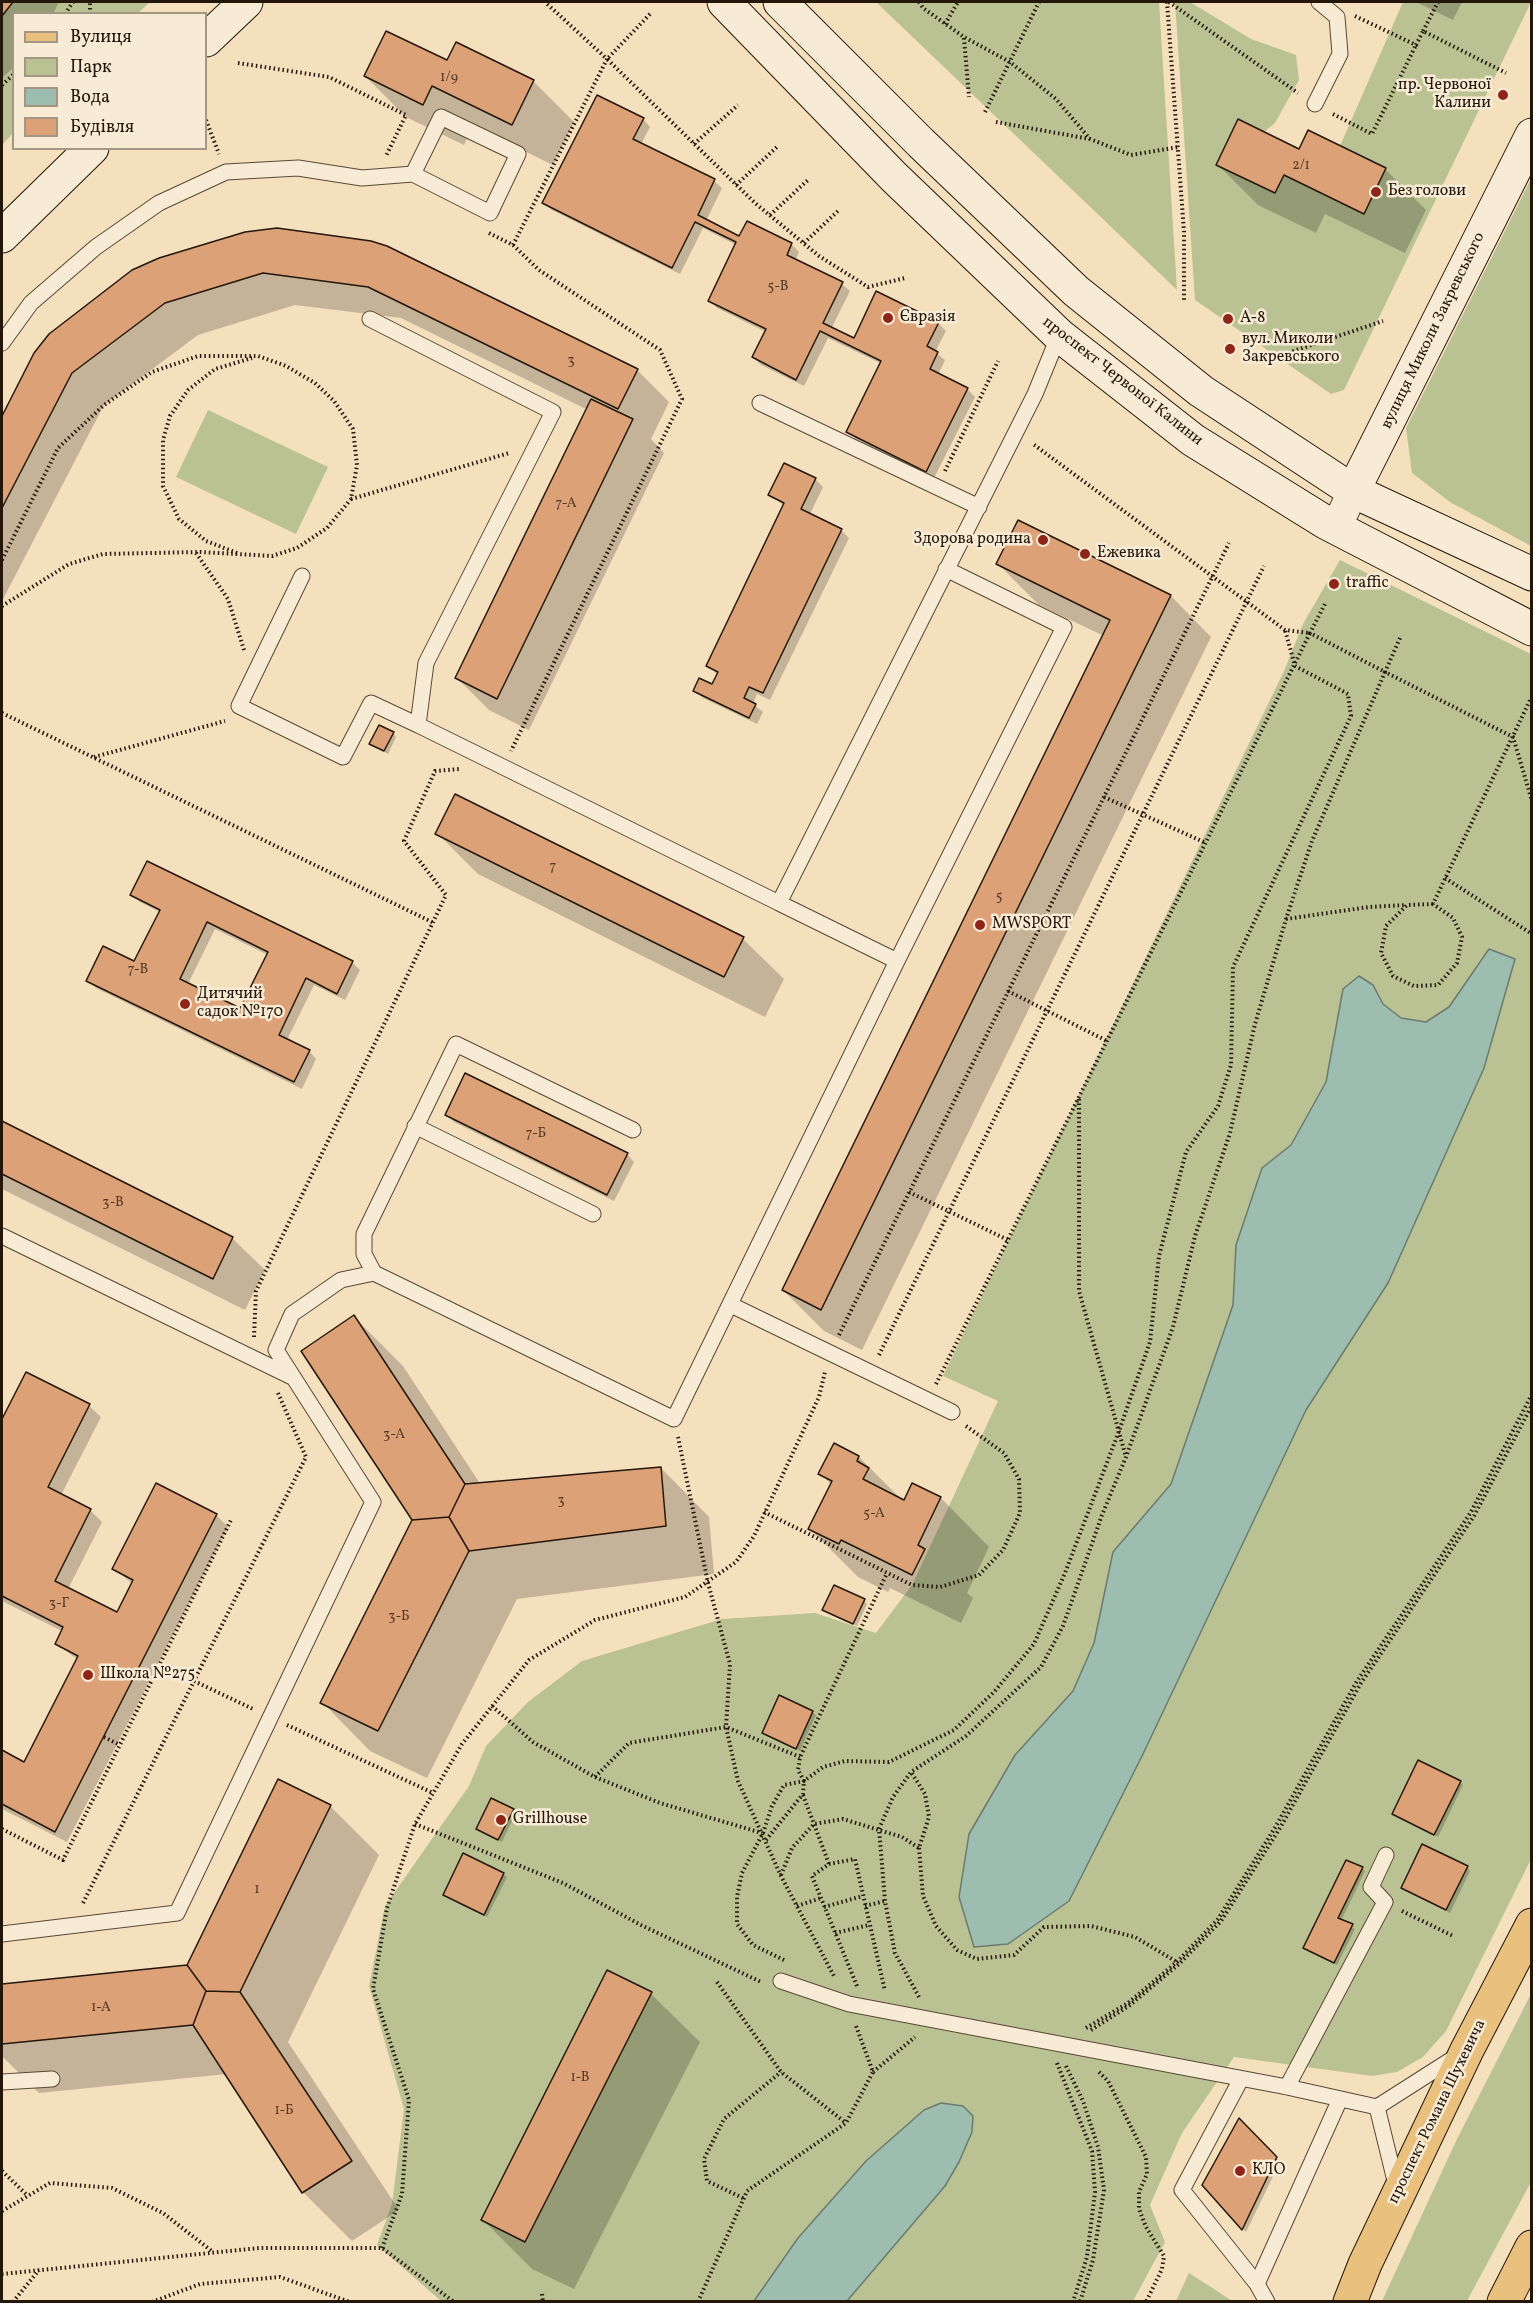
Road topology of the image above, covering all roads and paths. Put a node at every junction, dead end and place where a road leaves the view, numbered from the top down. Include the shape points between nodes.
1 (246, 2) edge
2 (545, 2) edge
3 (724, 2) edge
4 (780, 2) edge
5 (919, 2) edge
6 (958, 2) edge
7 (1039, 2) edge
8 (1167, 2) edge
9 (1319, 2) edge
10 (1438, 2) edge
11 (1346, 11) dead end
12 (650, 14) dead end
13 (945, 24) junction
14 (1423, 31) junction
15 (964, 37) junction
16 (207, 39) edge
17 (607, 59) junction
18 (1010, 62) junction
19 (238, 63) dead end
20 (1506, 74) dead end
21 (12, 76) edge
22 (2, 85) edge
23 (969, 97) dead end
24 (1315, 104) dead end
25 (738, 105) dead end
26 (985, 112) dead end
27 (996, 122) dead end
28 (207, 123) edge
29 (1532, 135) edge
30 (1090, 139) junction
31 (694, 144) junction
32 (778, 146) dead end
33 (1178, 147) junction
34 (91, 150) edge
35 (226, 172) junction
36 (412, 174) junction
37 (375, 177) junction
38 (809, 179) dead end
39 (736, 185) junction
40 (839, 210) dead end
41 (770, 216) junction
42 (2, 236) edge
43 (804, 243) junction
44 (905, 278) dead end
45 (1184, 300) dead end
46 (370, 319) dead end
47 (1383, 321) dead end
48 (1059, 335) junction
49 (2, 343) edge
50 (258, 356) junction
51 (1267, 360) dead end
52 (998, 361) dead end
53 (760, 403) dead end
54 (1016, 431) junction
55 (536, 445) junction
56 (937, 487) junction
57 (1353, 491) junction
58 (351, 499) junction
59 (979, 507) junction
60 (1336, 528) junction
61 (1229, 543) dead end
62 (196, 552) junction
63 (240, 555) junction
64 (2, 560) edge
65 (1264, 566) dead end
66 (946, 569) junction
67 (1532, 574) edge
68 (302, 576) dead end
69 (1212, 578) junction
70 (1326, 602) dead end
71 (1246, 603) junction
72 (2, 606) edge
73 (1532, 629) edge
74 (1285, 630) junction
75 (1310, 633) junction
76 (1400, 638) dead end
77 (1295, 666) junction
78 (1384, 672) junction
79 (253, 676) junction
80 (1530, 700) dead end
81 (2, 713) edge
82 (254, 714) junction
83 (418, 725) junction
84 (1513, 737) junction
85 (93, 757) junction
86 (504, 766) junction
87 (1104, 796) junction
88 (1532, 801) edge
89 (1143, 813) junction
90 (1206, 843) junction
91 (1445, 878) junction
92 (779, 903) junction
93 (1433, 904) junction
94 (1407, 905) junction
95 (1286, 920) junction
96 (434, 923) junction
97 (1532, 934) edge
98 (897, 961) junction
99 (1008, 991) junction
100 (1047, 1011) junction
101 (1107, 1041) junction
102 (1079, 1098) junction
103 (415, 1126) junction
104 (633, 1130) dead end
105 (909, 1192) junction
106 (949, 1211) junction
107 (593, 1214) dead end
108 (2, 1236) edge
109 (1008, 1240) junction
110 (374, 1273) junction
111 (731, 1305) junction
112 (830, 1353) junction
113 (264, 1364) junction
114 (870, 1372) junction
115 (294, 1378) junction
116 (1532, 1394) edge
117 (927, 1401) junction
118 (1532, 1405) edge
119 (952, 1412) joint
120 (674, 1419) junction
121 (1119, 1431) junction
122 (1126, 1457) junction
123 (764, 1512) junction
124 (232, 1518) dead end
125 (887, 1573) junction
126 (708, 1583) junction
127 (194, 1681) junction
128 (492, 1706) junction
129 (271, 1717) junction
130 (726, 1727) junction
131 (104, 1737) dead end
132 (120, 1745) junction
133 (800, 1757) junction
134 (911, 1772) junction
135 (595, 1777) junction
136 (804, 1781) junction
137 (433, 1793) junction
138 (803, 1794) junction
139 (814, 1824) junction
140 (2, 1829) edge
141 (879, 1829) junction
142 (763, 1833) junction
143 (766, 1840) junction
144 (919, 1848) junction
145 (1386, 1855) dead end
146 (829, 1864) junction
147 (781, 1876) junction
148 (863, 1896) junction
149 (821, 1898) junction
150 (885, 1901) junction
151 (1385, 1902) junction
152 (71, 1904) dead end
153 (865, 1905) junction
154 (797, 1906) junction
155 (824, 1906) junction
156 (870, 1925) junction
157 (1532, 1925) edge
158 (835, 1933) junction
159 (2, 1934) edge
160 (1453, 1936) dead end
161 (793, 1962) dead end
162 (1177, 1962) junction
163 (836, 1979) dead end
164 (781, 1981) dead end
165 (717, 1982) dead end
166 (859, 1991) dead end
167 (886, 1995) dead end
168 (929, 2020) junction
169 (854, 2021) dead end
170 (1080, 2031) dead end
171 (1068, 2045) junction
172 (1467, 2050) junction
173 (1056, 2056) dead end
174 (781, 2072) junction
175 (873, 2072) junction
176 (52, 2079) dead end
177 (1241, 2079) junction
178 (2, 2082) edge
179 (1287, 2087) junction
180 (1340, 2098) junction
181 (1377, 2107) junction
182 (846, 2123) junction
183 (2, 2171) edge
184 (1398, 2195) junction
185 (27, 2196) junction
186 (743, 2198) junction
187 (2, 2211) edge
188 (382, 2248) junction
189 (1531, 2249) edge
190 (213, 2252) junction
191 (39, 2270) junction
192 (2, 2274) edge
193 (1257, 2284) junction
194 (542, 2294) dead end
195 (13, 2301) edge
196 (152, 2301) edge
197 (350, 2301) edge
198 (454, 2301) edge
199 (543, 2301) edge
200 (698, 2301) edge
201 (1073, 2301) edge
202 (1080, 2301) edge
203 (1267, 2301) edge
204 (1350, 2301) edge
205 (1504, 2301) edge
206 (1521, 2301) edge

1 - 16 main road
2 - 17 path
3 - 48 main road, проспект Червоної Калини via 863,147
4 - 57 main road via 1076,291 1201,391
5 - 13 path
6 - 13 path
7 - 18 path
8 - 33 path
9 - 24 lane via 1337,17 1340,54
10 - 14 path
11 - 14 path via 1416,45
12 - 17 path
13 - 15 path
14 - 20 path
15 - 18 path
15 - 23 path
17 - 31 path
17 - 86 path via 513,245 539,270 660,350 682,399
18 - 26 path
18 - 30 path via 1056,99
19 - 37 path via 329,77 405,115
21 - 22 path
25 - 31 path
27 - 30 path
28 - 35 path
29 - 57 main road, вулиця Миколи Закревського
30 - 33 path via 1131,155
31 - 39 path
32 - 39 path
33 - 45 path
34 - 42 main road
35 - 37 lane via 298,168
35 - 49 lane via 159,203 96,247 31,303
36 - 36 lane via 441,117 518,154 490,213
36 - 37 lane
38 - 41 path
39 - 41 path
40 - 43 path
41 - 43 path
43 - 44 path via 868,287
46 - 55 lane via 554,412
47 - 51 path
48 - 54 lane
48 - 60 main road, проспект Червоної Калини via 1193,440
50 - 58 path via 315,383 334,401 353,429 357,465
50 - 63 path via 215,369 188,390 170,416 163,440 163,486 179,519 206,541
50 - 64 path via 198,356 152,372 104,405 58,448
52 - 56 path
53 - 56 lane
54 - 59 lane
54 - 69 path
55 - 58 path
55 - 83 lane via 426,663
56 - 59 lane
57 - 60 street, вулиця Миколи Закревського
57 - 67 main road
58 - 63 path via 327,528 297,548 272,556
59 - 66 lane
60 - 73 main road, проспект Червоної Калини
61 - 69 path
62 - 63 path
62 - 72 path via 103,554 69,564
62 - 79 path via 228,599
65 - 71 path
66 - 92 lane
66 - 98 lane via 1064,627
68 - 79 lane
69 - 71 path
69 - 87 path
70 - 75 path
71 - 74 path
71 - 89 path
74 - 75 path
74 - 77 path
75 - 77 path
75 - 78 path
76 - 78 path
77 - 90 path
77 - 121 path via 1348,694 1352,716 1233,967 1231,1065 1218,1106 1186,1152 1159,1256 1150,1342
78 - 84 path
78 - 95 path via 1312,841
79 - 82 lane via 238,706
80 - 84 path
81 - 85 path
82 - 83 lane via 343,757 371,703
82 - 85 path
83 - 86 lane
84 - 88 path
84 - 91 path
85 - 96 path
86 - 92 lane
86 - 96 path via 435,771 404,841 446,896
87 - 89 path
87 - 99 path
89 - 90 path
89 - 100 path
90 - 101 path
91 - 93 path
91 - 97 path
92 - 98 lane
93 - 94 path
93 - 94 path via 1453,918 1462,937 1457,963 1438,985 1414,986 1394,976 1381,953 1386,926
94 - 95 path
95 - 122 path via 1230,1133 1195,1236 1173,1327
96 - 113 path via 256,1291 254,1341
98 - 111 lane
99 - 100 path
99 - 105 path
100 - 101 path
100 - 106 path
101 - 102 path
102 - 109 path
102 - 121 path via 1079,1291
103 - 104 lane via 456,1044
103 - 107 lane
103 - 110 lane via 364,1234 364,1254
105 - 106 path
105 - 112 path
106 - 109 path
106 - 114 path
108 - 113 lane
109 - 117 path
110 - 115 lane via 341,1280 292,1314 276,1350
110 - 120 lane
111 - 112 lane
111 - 120 lane
112 - 114 lane
112 - 123 path via 819,1397
113 - 115 lane
113 - 127 path via 306,1457
114 - 117 lane
115 - 129 lane via 373,1502
116 - 162 path via 1471,1512 1357,1681 1276,1826 1218,1919
117 - 119 lane
118 - 171 path via 1474,1516 1361,1683 1280,1828 1221,1921 1179,1964 1130,2005
119 - 125 path via 949,1417 981,1434 1004,1453 1019,1479 1020,1513 1003,1550 979,1575 940,1587 912,1585
120 - 126 path
121 - 122 path
121 - 136 path via 1034,1644 994,1692 954,1730 889,1762 845,1761 823,1767
122 - 134 path via 1063,1626 1041,1667 966,1736
123 - 125 path
123 - 126 path via 754,1536 736,1562
124 - 132 path
125 - 133 path
126 - 128 path via 685,1597 595,1620 529,1660
126 - 130 path via 730,1664
127 - 129 path
127 - 152 path via 83,1903
128 - 135 path via 533,1742
128 - 137 path via 462,1744
129 - 137 path
129 - 159 lane via 177,1913
130 - 133 path
130 - 135 path via 629,1743
130 - 142 path via 738,1781
131 - 132 path
132 - 140 path via 63,1860
133 - 136 path via 798,1770
134 - 141 path via 893,1797
134 - 144 path via 925,1794 928,1817
135 - 142 path via 660,1803
136 - 138 path
136 - 142 path via 784,1785 771,1806
137 - 188 path via 415,1824 387,1908 373,1989 410,2100 402,2194
138 - 139 path
138 - 143 path
139 - 141 path via 843,1819
139 - 146 path
139 - 147 path via 792,1848
141 - 144 path
141 - 150 path
142 - 143 path
142 - 161 path via 742,1873 737,1924 753,1945
143 - 147 path
144 - 162 path via 923,1896 936,1926 957,1950 977,1959 1014,1955 1044,1927 1091,1926 1135,1936
145 - 151 lane via 1371,1887
146 - 148 path via 855,1859
146 - 149 path via 812,1876
147 - 154 path
148 - 153 path
148 - 155 path
149 - 154 path
149 - 155 path
150 - 153 path
150 - 168 path via 895,1953
151 - 160 path
151 - 179 lane
153 - 156 path
154 - 163 path
155 - 158 path
156 - 158 path
156 - 167 path
157 - 172 main road, проспект Романа Шухевича
158 - 166 path
162 - 170 path via 1128,2003
164 - 168 lane via 849,2004
165 - 174 path
168 - 171 lane
168 - 175 path via 927,2026
169 - 175 path
171 - 177 lane
171 - 202 path via 1065,2064 1098,2147 1104,2190 1093,2260
172 - 181 lane
172 - 184 main road, проспект Романа Шухевича
173 - 201 path via 1092,2151 1095,2192 1087,2257
174 - 182 path
174 - 186 path via 724,2119 704,2159 707,2181
175 - 182 path
176 - 178 lane
177 - 179 lane
177 - 193 lane via 1182,2190
179 - 180 lane
180 - 181 lane
180 - 193 lane
181 - 184 lane
182 - 186 path via 747,2191
183 - 185 path
184 - 204 main road, проспект Романа Шухевича
185 - 187 path
185 - 190 path via 50,2183 112,2188 163,2213
186 - 200 path
188 - 190 path
188 - 198 path
189 - 205 main road
189 - 206 main road
190 - 191 path
191 - 192 path
191 - 195 path
193 - 203 lane
194 - 199 path
196 - 197 path via 200,2284 280,2277

